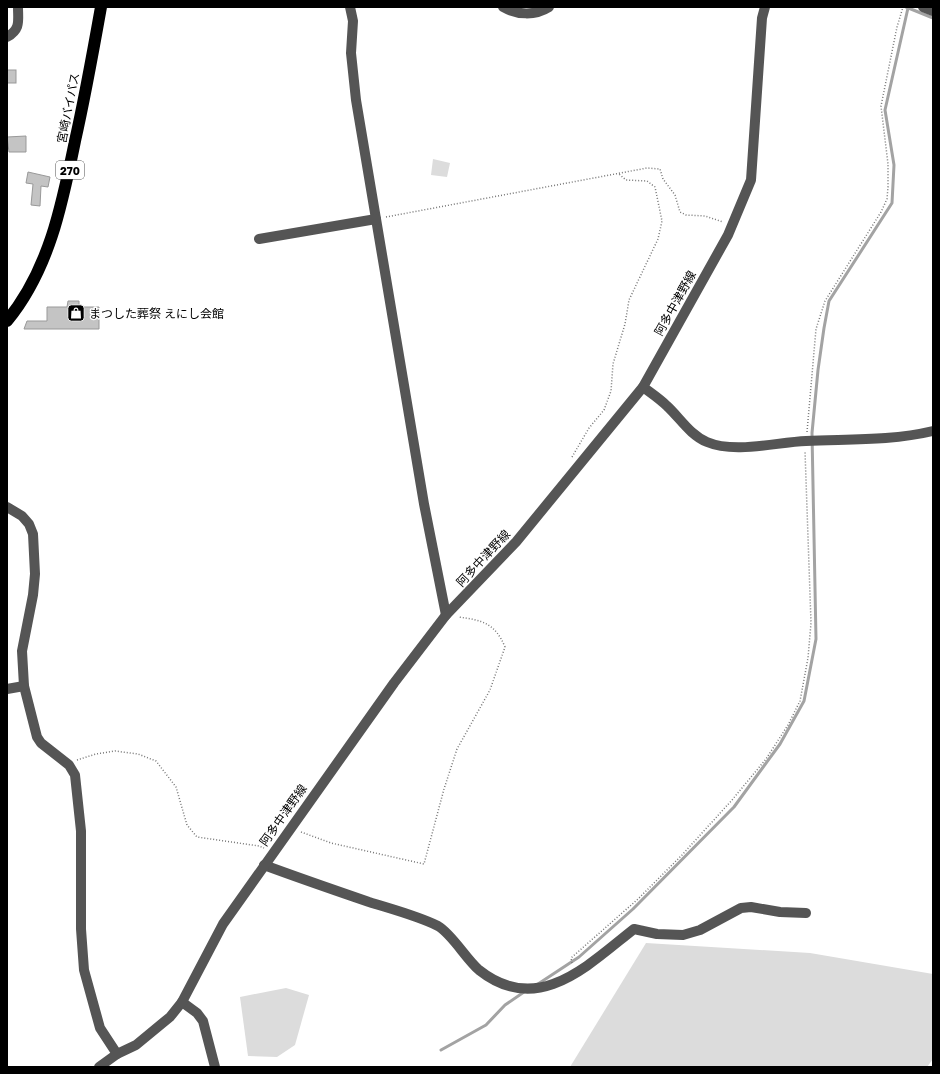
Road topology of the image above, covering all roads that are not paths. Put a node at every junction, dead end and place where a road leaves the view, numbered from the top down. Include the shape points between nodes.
1 (18, 7) edge
2 (101, 7) edge
3 (350, 7) edge
4 (503, 7) edge
5 (549, 7) edge
6 (765, 7) edge
7 (924, 7) edge
8 (933, 11) edge
9 (7, 37) edge
10 (376, 219) junction
11 (259, 239) dead end
12 (7, 321) edge
13 (643, 387) junction
14 (933, 431) edge
15 (7, 508) edge
16 (446, 615) junction
17 (24, 686) junction
18 (7, 689) edge
19 (264, 865) junction
20 (806, 912) dead end
21 (182, 1002) junction
22 (117, 1054) junction
23 (99, 1067) edge
24 (215, 1067) edge

1 - 9 street via 19,24
2 - 12 highway, 宮崎バイパス / 270 via 66,190 56,226 33,283
3 - 10 street via 353,21 351,54 356,100
4 - 5 street via 524,13 536,13
6 - 13 street, 阿多中津野線 via 762,18 751,180 733,226
7 - 8 street
10 - 11 street
10 - 16 street via 424,504
13 - 14 street via 668,406 691,432 708,442 726,446 855,440
13 - 16 street, 阿多中津野線 via 516,542
15 - 17 street via 22,516 29,524 35,548 36,574 22,651
16 - 19 street, 阿多中津野線 via 394,683
17 - 18 street
17 - 22 street via 37,738 69,765 75,775 80,807 84,970 100,1028
19 - 20 street via 439,927 477,968 494,980 514,988 542,988 574,975 634,929 657,934 683,935 700,930 741,908
19 - 21 street, 阿多中津野線 via 223,924
21 - 22 street, 阿多中津野線 via 151,1034
21 - 24 street via 198,1013 203,1021
22 - 23 street, 阿多中津野線

